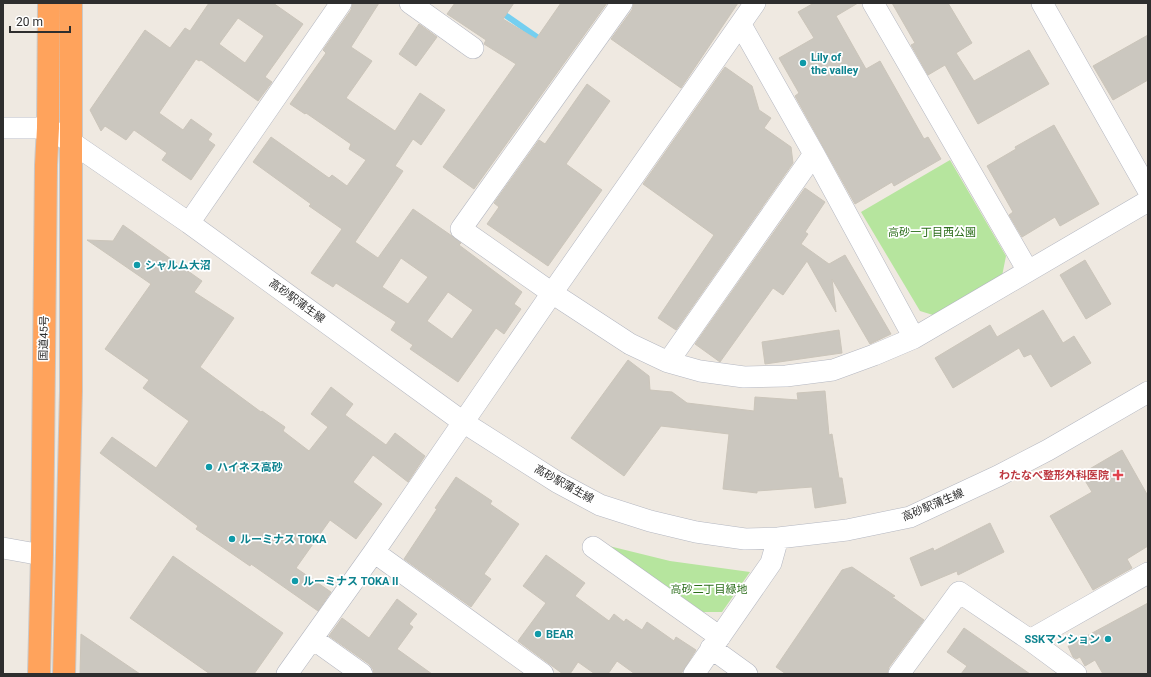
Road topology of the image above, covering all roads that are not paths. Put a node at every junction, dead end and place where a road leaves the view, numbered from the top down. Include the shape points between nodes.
1 (50, 3) edge
2 (71, 3) edge
3 (410, 3) edge
4 (622, 3) edge
5 (755, 3) edge
6 (873, 3) edge
7 (1042, 3) edge
8 (335, 5) edge
9 (741, 24) junction
10 (473, 48) dead end
11 (3, 128) edge
12 (48, 128) junction
13 (71, 142) junction
14 (814, 154) junction
15 (1148, 190) edge
16 (1148, 201) edge
17 (188, 223) junction
18 (1028, 271) junction
19 (552, 294) junction
20 (914, 338) junction
21 (668, 362) junction
22 (1148, 392) edge
23 (464, 422) junction
24 (778, 538) junction
25 (593, 547) dead end
26 (3, 548) edge
27 (374, 552) junction
28 (42, 555) junction
29 (1148, 574) edge
30 (313, 638) junction
31 (1030, 640) junction
32 (716, 643) junction
33 (39, 674) edge
34 (64, 674) edge
35 (287, 674) edge
36 (362, 674) edge
37 (543, 674) edge
38 (694, 674) edge
39 (747, 674) edge
40 (899, 674) edge
41 (1076, 674) edge

1 - 12 highway, 国道45号
2 - 13 highway
3 - 10 street
4 - 19 street via 461,229
5 - 9 street
6 - 18 street
7 - 15 street
8 - 17 street
9 - 14 street
9 - 19 street
11 - 12 street
12 - 13 street, 高砂駅蒲生線
12 - 28 highway, 国道45号
13 - 17 street, 高砂駅蒲生線
13 - 34 highway via 72,391
14 - 20 street
14 - 21 street
16 - 18 street
17 - 23 street, 高砂駅蒲生線
18 - 20 street
19 - 21 street via 630,344
19 - 23 street
20 - 21 street via 833,370 786,376 744,377 700,372
22 - 24 street, 高砂駅蒲生線 via 1048,450 910,517 847,530
23 - 24 street, 高砂駅蒲生線 via 557,482 600,505 696,532 745,539
23 - 27 street
24 - 32 street via 771,563
25 - 32 street
26 - 28 street
27 - 30 street
27 - 37 street
28 - 33 highway, 国道45号
29 - 31 street
30 - 35 street
30 - 36 street
31 - 40 street via 959,592
31 - 41 street
32 - 38 street
32 - 39 street

